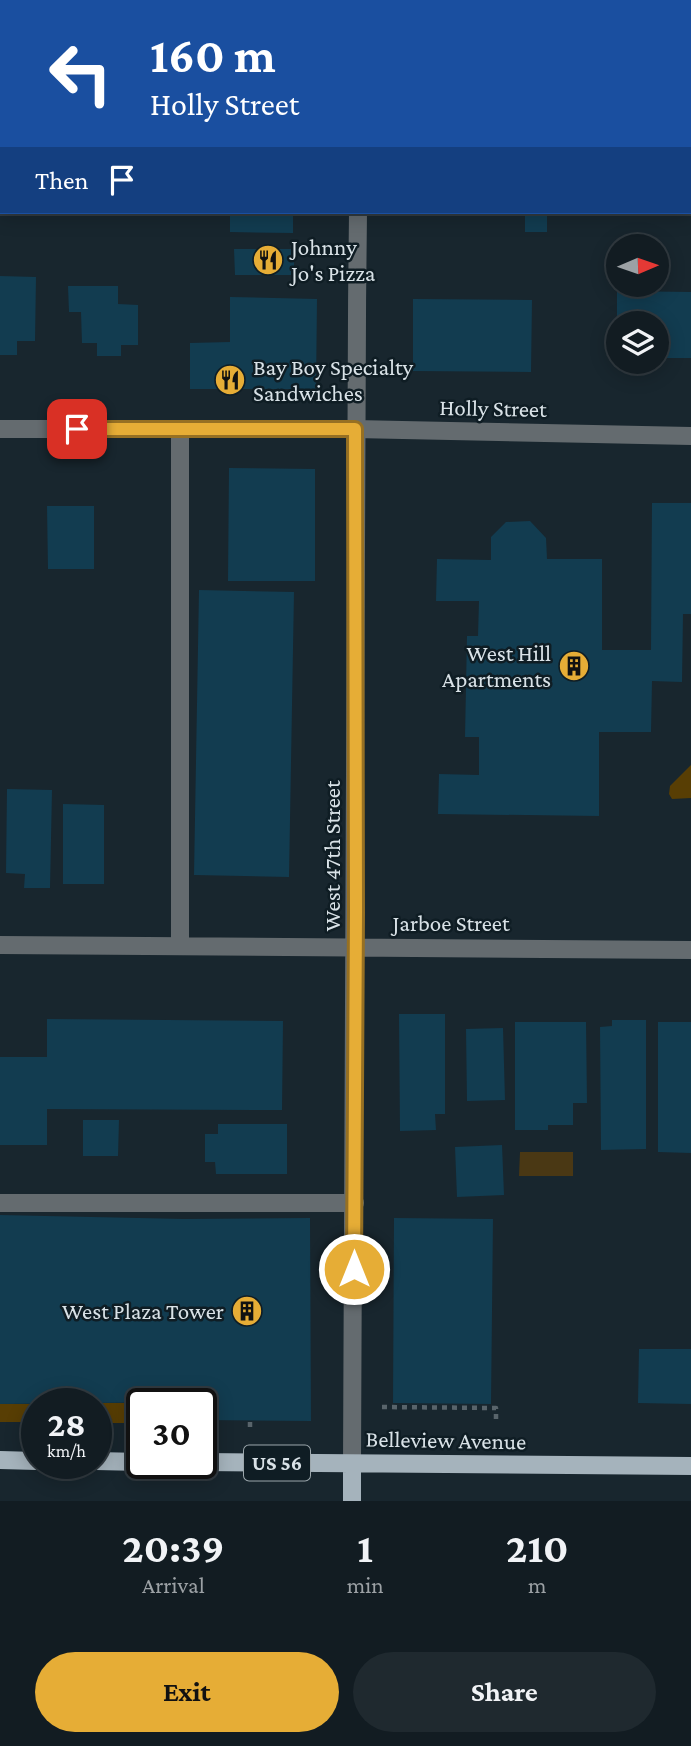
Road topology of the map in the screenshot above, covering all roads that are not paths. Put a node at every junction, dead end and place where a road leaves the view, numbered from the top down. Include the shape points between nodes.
1 (358, 214) edge
2 (0, 429) edge
3 (180, 429) junction
4 (355, 429) junction
5 (691, 436) edge
6 (0, 945) edge
7 (180, 946) junction
8 (356, 947) junction
9 (691, 950) edge
10 (0, 1203) edge
11 (355, 1203) junction
12 (0, 1460) edge
13 (21, 1461) edge
14 (217, 1462) edge
15 (352, 1464) junction
16 (691, 1466) edge
17 (352, 1501) edge

1 - 4 street, West 47th Street
2 - 3 street, Holly Street
3 - 4 street, Holly Street
3 - 7 street
4 - 5 street, Holly Street
4 - 8 street, West 47th Street
6 - 7 street, Jarboe Street
7 - 8 street, Jarboe Street
8 - 9 street, Jarboe Street
8 - 11 street, West 47th Street
10 - 11 street
11 - 15 street, West 47th Street
12 - 13 main road
14 - 15 main road, Belleview Avenue / US 56
15 - 16 main road, Belleview Avenue
15 - 17 main road, West 47th Street

